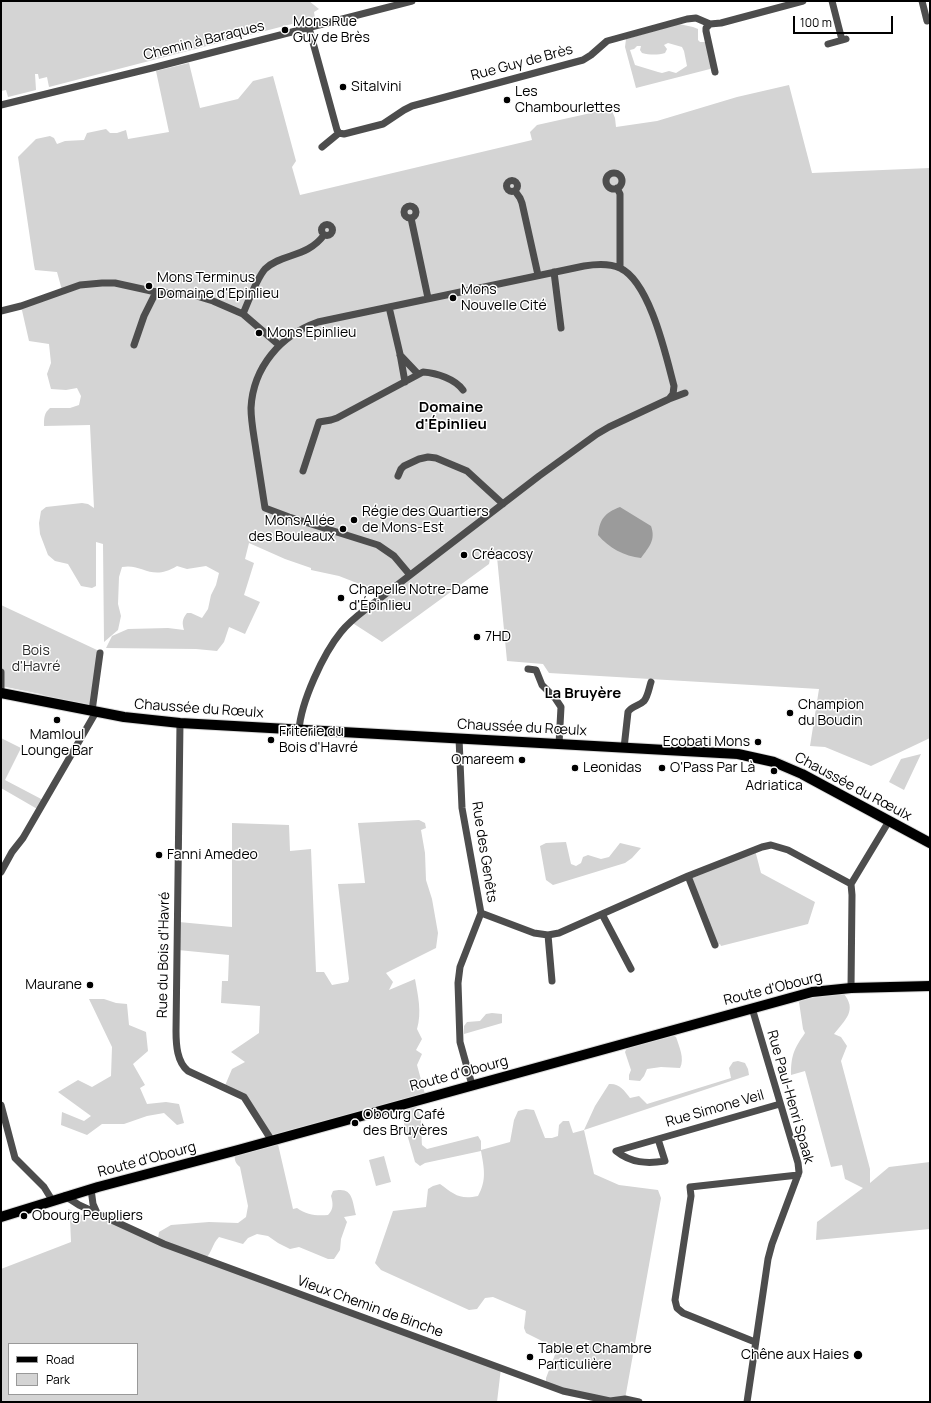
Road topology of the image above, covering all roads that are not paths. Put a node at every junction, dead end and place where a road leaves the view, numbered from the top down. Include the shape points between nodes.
1 (412, 1) edge
2 (803, 1) edge
3 (832, 1) edge
4 (922, 1) edge
5 (927, 21) dead end
6 (710, 24) junction
7 (309, 28) junction
8 (828, 44) dead end
9 (715, 72) dead end
10 (1, 105) edge
11 (339, 133) junction
12 (322, 147) dead end
13 (618, 188) dead end
14 (515, 191) dead end
15 (412, 218) dead end
16 (324, 235) dead end
17 (620, 268) junction
18 (554, 272) junction
19 (538, 275) junction
20 (156, 292) junction
21 (428, 298) junction
22 (389, 307) junction
23 (1, 311) edge
24 (243, 314) junction
25 (561, 328) dead end
26 (134, 345) dead end
27 (279, 345) junction
28 (400, 354) junction
29 (418, 374) junction
30 (407, 381) junction
31 (463, 390) dead end
32 (685, 394) dead end
33 (669, 399) junction
34 (303, 471) dead end
35 (398, 476) dead end
36 (503, 504) junction
37 (410, 575) junction
38 (100, 653) dead end
39 (528, 670) dead end
40 (1, 672) edge
41 (651, 682) dead end
42 (1, 688) edge
43 (94, 712) junction
44 (180, 723) junction
45 (299, 730) junction
46 (459, 738) junction
47 (559, 744) junction
48 (624, 748) junction
49 (889, 821) junction
50 (930, 843) edge
51 (1, 872) edge
52 (688, 876) junction
53 (851, 884) junction
54 (481, 913) junction
55 (602, 914) junction
56 (548, 935) junction
57 (715, 945) dead end
58 (631, 969) dead end
59 (552, 981) dead end
60 (930, 986) edge
61 (851, 988) junction
62 (752, 1008) junction
63 (472, 1085) junction
64 (780, 1104) junction
65 (1, 1105) edge
66 (658, 1139) junction
67 (272, 1141) junction
68 (798, 1175) junction
69 (91, 1189) junction
70 (65, 1196) junction
71 (52, 1200) junction
72 (98, 1213) junction
73 (1, 1217) edge
74 (755, 1342) junction
75 (639, 1402) edge
76 (747, 1402) edge

1 - 7 street, Chemin à Baraques
2 - 6 street, Rue Guy de Brès
3 - 8 street via 844,40
4 - 5 street
6 - 9 street via 706,31
6 - 11 street, Rue Guy de Brès via 696,18 688,18 607,41 583,60 412,106 383,124
7 - 10 street, Chemin à Baraques
7 - 11 street
11 - 12 street
13 - 17 street
14 - 19 street via 522,204
15 - 21 street
16 - 24 street via 313,247 272,264 265,270
17 - 18 street via 598,264
17 - 33 street via 635,279 659,330 674,386
18 - 19 street
18 - 25 street
19 - 21 street
20 - 23 street via 115,283 90,283
20 - 24 street via 197,296
20 - 26 street
21 - 22 street
22 - 27 street via 318,322 300,330
22 - 28 street
24 - 27 street
27 - 37 street via 259,374 251,407 264,508 378,545 394,556
28 - 29 street
28 - 30 street
29 - 30 street
29 - 31 street via 429,372 458,383
30 - 34 street via 337,418 319,422
32 - 33 street
33 - 36 street via 597,434
35 - 36 street via 404,466 419,459 436,458 467,471
36 - 37 street
37 - 45 street via 351,622 329,649 309,690
38 - 43 street
39 - 47 street via 536,670 542,685 560,704 562,712
40 - 42 street
41 - 48 street via 643,702 630,708 628,712
42 - 43 main road, Chaussée du Rœulx via 38,701
43 - 44 main road, Chaussée du Rœulx via 140,720
43 - 51 street via 24,838 12,852
44 - 45 main road, Chaussée du Rœulx
44 - 67 street, Rue du Bois d'Havré via 176,1032 179,1058 188,1071 244,1097
45 - 46 main road, Chaussée du Rœulx
46 - 47 main road, Chaussée du Rœulx
46 - 54 street, Rue des Genêts via 462,808
47 - 48 main road, Chaussée du Rœulx
48 - 49 main road, Chaussée du Rœulx via 738,754 774,762 808,776
49 - 50 main road, Chaussée du Rœulx
49 - 53 street
52 - 53 street via 771,845 788,850
52 - 55 street
52 - 57 street
53 - 61 street
54 - 56 street
54 - 63 street, Rue des Genêts via 460,967 458,983 460,1042
55 - 56 street via 559,933
55 - 58 street
56 - 59 street
60 - 61 main road, Route d'Obourg
61 - 62 main road, Route d'Obourg via 812,992
62 - 63 main road, Route d'Obourg
62 - 64 street, Rue Paul-Henri Spaak
63 - 67 main road, Route d'Obourg
64 - 66 street, Rue Simone Veil
64 - 68 street, Rue Paul-Henri Spaak via 798,1163
65 - 71 street via 15,1158 44,1187
66 - 66 street, Rue Simone Veil via 644,1143 616,1151 633,1161 665,1161
67 - 69 main road, Route d'Obourg
68 - 74 street, Rue Paul-Henri Spaak via 768,1259
68 - 74 street via 690,1187 691,1196 675,1300 677,1308 683,1313
69 - 70 main road, Route d'Obourg
69 - 72 street via 93,1204
70 - 71 main road, Route d'Obourg
70 - 72 street, Vieux Chemin de Binche
71 - 73 main road, Route d'Obourg
72 - 75 street, Vieux Chemin de Binche via 164,1244 563,1391 610,1401 625,1399
74 - 76 street, Rue Paul-Henri Spaak

